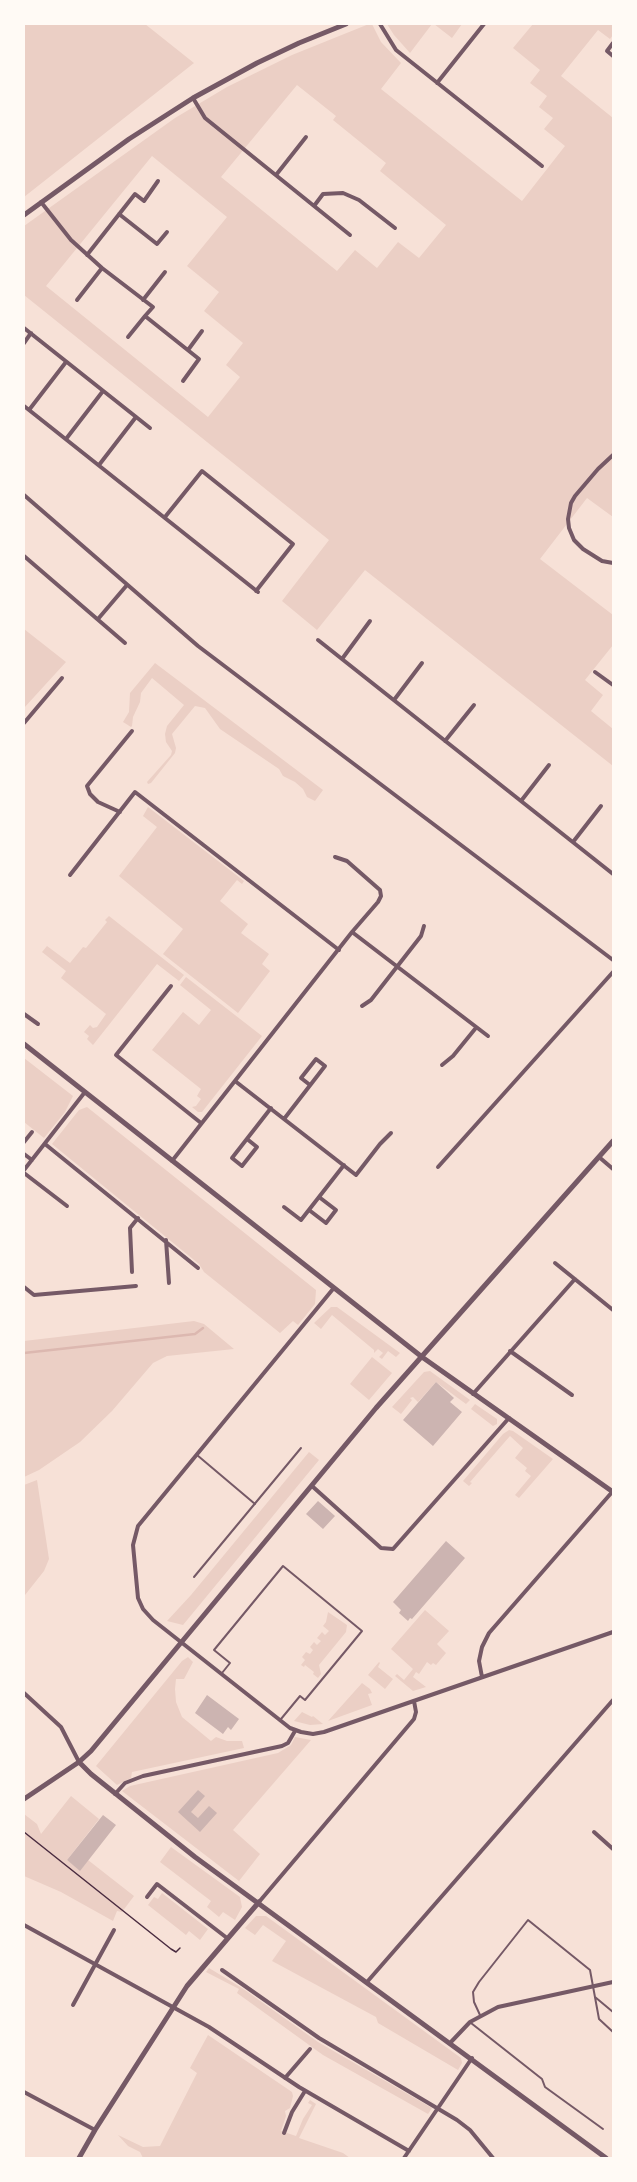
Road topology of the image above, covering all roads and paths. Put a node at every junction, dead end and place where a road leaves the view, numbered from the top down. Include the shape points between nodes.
1 (346, 24) edge
2 (380, 24) edge
3 (484, 24) edge
4 (613, 43) edge
5 (613, 56) edge
6 (437, 83) junction
7 (192, 98) junction
8 (306, 138) dead end
9 (542, 166) dead end
10 (276, 175) junction
11 (158, 182) dead end
12 (41, 202) junction
13 (314, 206) junction
14 (119, 214) junction
15 (24, 215) edge
16 (395, 228) dead end
17 (167, 232) dead end
18 (350, 235) dead end
19 (88, 255) junction
20 (102, 268) junction
21 (165, 272) dead end
22 (77, 300) dead end
23 (143, 300) junction
24 (145, 316) junction
25 (24, 328) edge
26 (202, 331) dead end
27 (31, 334) junction
28 (128, 337) dead end
29 (24, 343) edge
30 (188, 350) junction
31 (66, 362) junction
32 (183, 381) dead end
33 (103, 391) junction
34 (24, 406) edge
35 (28, 410) junction
36 (136, 417) junction
37 (150, 428) dead end
38 (66, 439) junction
39 (613, 455) edge
40 (99, 465) junction
41 (24, 495) edge
42 (165, 517) junction
43 (24, 556) edge
44 (613, 563) edge
45 (127, 585) junction
46 (98, 619) junction
47 (370, 622) dead end
48 (318, 640) dead end
49 (125, 643) dead end
50 (342, 659) junction
51 (422, 663) dead end
52 (595, 672) dead end
53 (62, 678) dead end
54 (613, 685) edge
55 (394, 700) junction
56 (474, 705) dead end
57 (24, 723) edge
58 (132, 731) dead end
59 (445, 741) junction
60 (549, 765) dead end
61 (521, 801) junction
62 (601, 806) dead end
63 (120, 812) junction
64 (573, 842) junction
65 (335, 857) dead end
66 (613, 874) edge
67 (70, 875) dead end
68 (424, 926) dead end
69 (352, 932) junction
70 (338, 950) junction
71 (613, 960) edge
72 (397, 967) junction
73 (613, 972) edge
74 (171, 986) dead end
75 (362, 1006) dead end
76 (24, 1014) edge
77 (38, 1024) dead end
78 (475, 1028) junction
79 (488, 1036) dead end
80 (24, 1044) edge
81 (442, 1065) dead end
82 (235, 1081) junction
83 (310, 1085) junction
84 (85, 1092) junction
85 (271, 1108) junction
86 (284, 1119) junction
87 (201, 1123) junction
88 (32, 1132) dead end
89 (391, 1134) dead end
90 (247, 1139) junction
91 (613, 1141) edge
92 (24, 1142) edge
93 (45, 1144) junction
94 (24, 1154) edge
95 (599, 1157) junction
96 (32, 1160) junction
97 (172, 1161) junction
98 (344, 1165) junction
99 (438, 1167) dead end
100 (613, 1169) edge
101 (24, 1172) edge
102 (319, 1197) junction
103 (67, 1206) dead end
104 (284, 1207) dead end
105 (309, 1210) junction
106 (138, 1218) junction
107 (166, 1240) junction
108 (556, 1263) dead end
109 (198, 1268) dead end
110 (132, 1272) dead end
111 (575, 1279) junction
112 (169, 1283) dead end
113 (136, 1286) dead end
114 (24, 1287) edge
115 (333, 1289) junction
116 (613, 1310) edge
117 (510, 1351) junction
118 (422, 1357) junction
119 (473, 1394) junction
120 (572, 1395) dead end
121 (508, 1418) junction
122 (301, 1448) dead end
123 (196, 1455) junction
124 (312, 1486) junction
125 (613, 1491) edge
126 (255, 1504) junction
127 (194, 1577) dead end
128 (613, 1632) edge
129 (182, 1643) junction
130 (221, 1674) junction
131 (482, 1677) junction
132 (24, 1694) edge
133 (414, 1700) junction
134 (613, 1700) edge
135 (280, 1720) junction
136 (295, 1731) junction
137 (80, 1762) junction
138 (115, 1794) junction
139 (24, 1799) edge
140 (24, 1832) edge
141 (594, 1832) dead end
142 (613, 1849) edge
143 (147, 1897) dead end
144 (259, 1902) junction
145 (24, 1925) edge
146 (114, 1930) dead end
147 (227, 1938) junction
148 (180, 1948) dead end
149 (96, 1964) junction
150 (222, 1970) dead end
151 (367, 1982) junction
152 (613, 1982) edge
153 (592, 1986) junction
154 (594, 1996) junction
155 (74, 2005) dead end
156 (174, 2007) junction
157 (613, 2012) edge
158 (480, 2015) junction
159 (470, 2022) junction
160 (613, 2032) edge
161 (451, 2042) junction
162 (310, 2049) dead end
163 (472, 2058) junction
164 (285, 2078) junction
165 (305, 2090) junction
166 (24, 2092) edge
167 (438, 2107) junction
168 (603, 2129) dead end
169 (94, 2130) junction
170 (284, 2133) dead end
171 (409, 2151) junction
172 (79, 2158) edge
173 (404, 2158) edge
174 (493, 2158) edge
175 (606, 2158) edge

1 - 7 street via 256,63
2 - 6 street via 396,50
3 - 6 street
4 - 5 street via 607,51
6 - 9 street
7 - 10 street via 205,118
7 - 12 street via 129,138
8 - 10 street
10 - 13 street
11 - 14 street via 144,201 135,194
12 - 15 street
12 - 19 street via 60,228
13 - 16 street via 323,194 343,192 359,200
13 - 18 street
14 - 17 street via 157,244
14 - 19 street
19 - 20 street
20 - 22 street
20 - 23 street
21 - 23 street
23 - 24 street via 153,307
24 - 28 street
24 - 30 street
25 - 27 street
26 - 30 street
27 - 29 street
27 - 31 street
30 - 32 street via 199,359
31 - 33 street
31 - 35 street
33 - 36 street
33 - 38 street
34 - 35 street
35 - 38 street
36 - 37 street
36 - 40 street
38 - 40 street
39 - 44 street via 575,496 568,519 574,540 583,549 602,561
40 - 42 street
41 - 45 street
42 - 42 street via 257,591 292,544 202,471
43 - 46 street
45 - 46 street
45 - 71 street via 198,646
46 - 49 street
47 - 50 street
48 - 50 street
50 - 55 street
51 - 55 street
52 - 54 street
53 - 57 street
55 - 59 street
56 - 59 street
58 - 63 street via 87,786 90,794 98,802
59 - 61 street
60 - 61 street
61 - 64 street
62 - 64 street
63 - 67 street
63 - 70 street via 135,792
64 - 66 street
65 - 69 street via 347,861 380,890 378,902
68 - 72 street via 421,936
69 - 70 street
69 - 72 street
70 - 82 street
72 - 75 street via 371,1000
72 - 78 street
73 - 99 street
74 - 87 street via 116,1056
76 - 77 street
78 - 79 street
78 - 81 street via 453,1056
80 - 84 street
82 - 85 street
82 - 87 street
83 - 83 street via 325,1066 316,1059 301,1078
83 - 86 street
84 - 93 street
84 - 97 street
85 - 86 street
85 - 90 street
86 - 98 street
87 - 97 street
88 - 92 street
89 - 98 street via 356,1174
90 - 90 street via 232,1158 242,1166 257,1147
91 - 95 street
93 - 96 street
93 - 106 street
94 - 96 street
95 - 100 street
95 - 118 street
96 - 101 street
97 - 115 street
98 - 102 street
101 - 103 street
102 - 105 street
102 - 105 street via 336,1210 326,1223
104 - 105 street via 301,1220
106 - 107 street
106 - 110 street via 130,1228
107 - 109 street
107 - 112 street
108 - 111 street
111 - 116 street
111 - 117 street
113 - 114 street via 34,1295
115 - 118 street
115 - 123 street
117 - 119 street
117 - 120 street
118 - 119 street
118 - 124 street
119 - 121 street
121 - 124 street via 394,1549 381,1548
121 - 125 street
122 - 126 lane
123 - 126 lane
123 - 129 street via 141,1523 133,1545 140,1604 153,1620
124 - 129 street
125 - 131 street via 489,1633 479,1661
126 - 127 lane
128 - 131 street
129 - 130 street
129 - 137 street
130 - 135 street
130 - 135 lane via 230,1663 214,1650 283,1566 362,1631 305,1700 300,1696
131 - 133 street
132 - 137 street via 60,1727
133 - 136 street via 324,1732 313,1734
133 - 144 street via 414,1719
134 - 151 street
135 - 136 street
136 - 138 street via 288,1743 282,1746 143,1776 125,1783
137 - 138 street
137 - 139 street
138 - 144 street
140 - 148 path via 171,1949 176,1952
141 - 142 street
143 - 147 street via 157,1884
144 - 147 street
144 - 151 street
145 - 149 street
146 - 149 street
147 - 156 street via 187,1986
149 - 155 street
149 - 156 street
150 - 167 street via 319,2038
151 - 161 street
152 - 153 street
153 - 154 lane
153 - 158 street via 513,2002
153 - 158 lane via 590,1970 528,1920 479,1982 474,1992 474,2002
154 - 157 lane
154 - 160 lane via 599,2019
156 - 164 street via 209,2027
156 - 169 street
158 - 159 street
159 - 161 street
159 - 168 lane via 542,2079 545,2087
161 - 163 street
162 - 164 street
163 - 167 street
163 - 175 street
164 - 165 street
165 - 170 street via 292,2112
165 - 171 street
166 - 169 street
167 - 171 street
167 - 174 street via 470,2130
169 - 172 street
171 - 173 street

